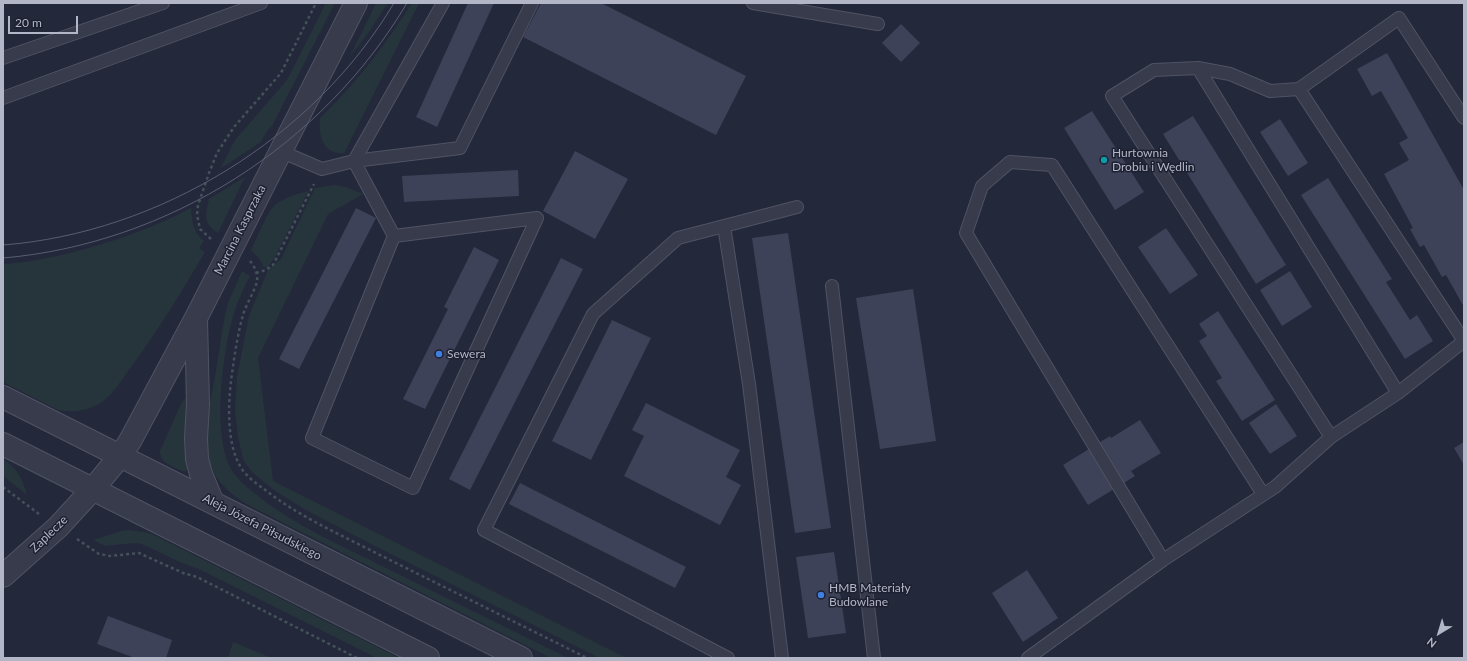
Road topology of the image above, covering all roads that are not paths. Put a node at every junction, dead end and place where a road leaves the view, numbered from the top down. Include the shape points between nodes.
1 (162, 3) edge
2 (261, 3) edge
3 (356, 3) edge
4 (443, 3) edge
5 (532, 3) edge
6 (753, 3) edge
7 (878, 24) dead end
8 (3, 58) edge
9 (1198, 68) junction
10 (1299, 89) junction
11 (3, 98) edge
12 (1464, 118) edge
13 (280, 151) junction
14 (354, 161) junction
15 (797, 207) dead end
16 (724, 226) junction
17 (394, 236) junction
18 (832, 286) dead end
19 (196, 318) junction
20 (1398, 393) junction
21 (3, 397) edge
22 (1331, 437) junction
23 (3, 444) edge
24 (121, 455) junction
25 (93, 489) junction
26 (1263, 494) junction
27 (212, 501) junction
28 (1163, 560) junction
29 (3, 576) edge
30 (428, 658) edge
31 (521, 658) edge
32 (728, 658) edge
33 (782, 658) edge
34 (874, 658) edge
35 (1028, 658) edge

1 - 8 lane
2 - 11 lane
3 - 13 street, Marcina Kasprzaka
4 - 14 lane
5 - 14 lane via 460,148
6 - 7 lane
9 - 10 lane via 1230,74 1270,91
9 - 20 lane
9 - 22 lane via 1154,70 1112,96
10 - 12 lane via 1399,18
10 - 20 lane via 1464,342
13 - 14 lane via 322,169
13 - 19 street, Marcina Kasprzaka
14 - 17 lane
15 - 16 lane
16 - 32 lane via 678,238 593,314 484,530
16 - 33 lane via 749,384
17 - 17 lane via 312,438 413,488 537,218
18 - 34 lane
19 - 24 street, Marcina Kasprzaka
19 - 27 street via 197,459
20 - 22 lane
21 - 24 street, Aleja Józefa Piłsudskiego
22 - 26 lane via 1275,487
23 - 25 street
24 - 25 street, Zaplecze
24 - 27 street, Aleja Józefa Piłsudskiego
25 - 29 street, Zaplecze via 58,527
25 - 30 street
26 - 28 lane
26 - 28 lane via 1052,165 1010,162 982,186 966,233
27 - 31 street, Aleja Józefa Piłsudskiego
28 - 35 lane

